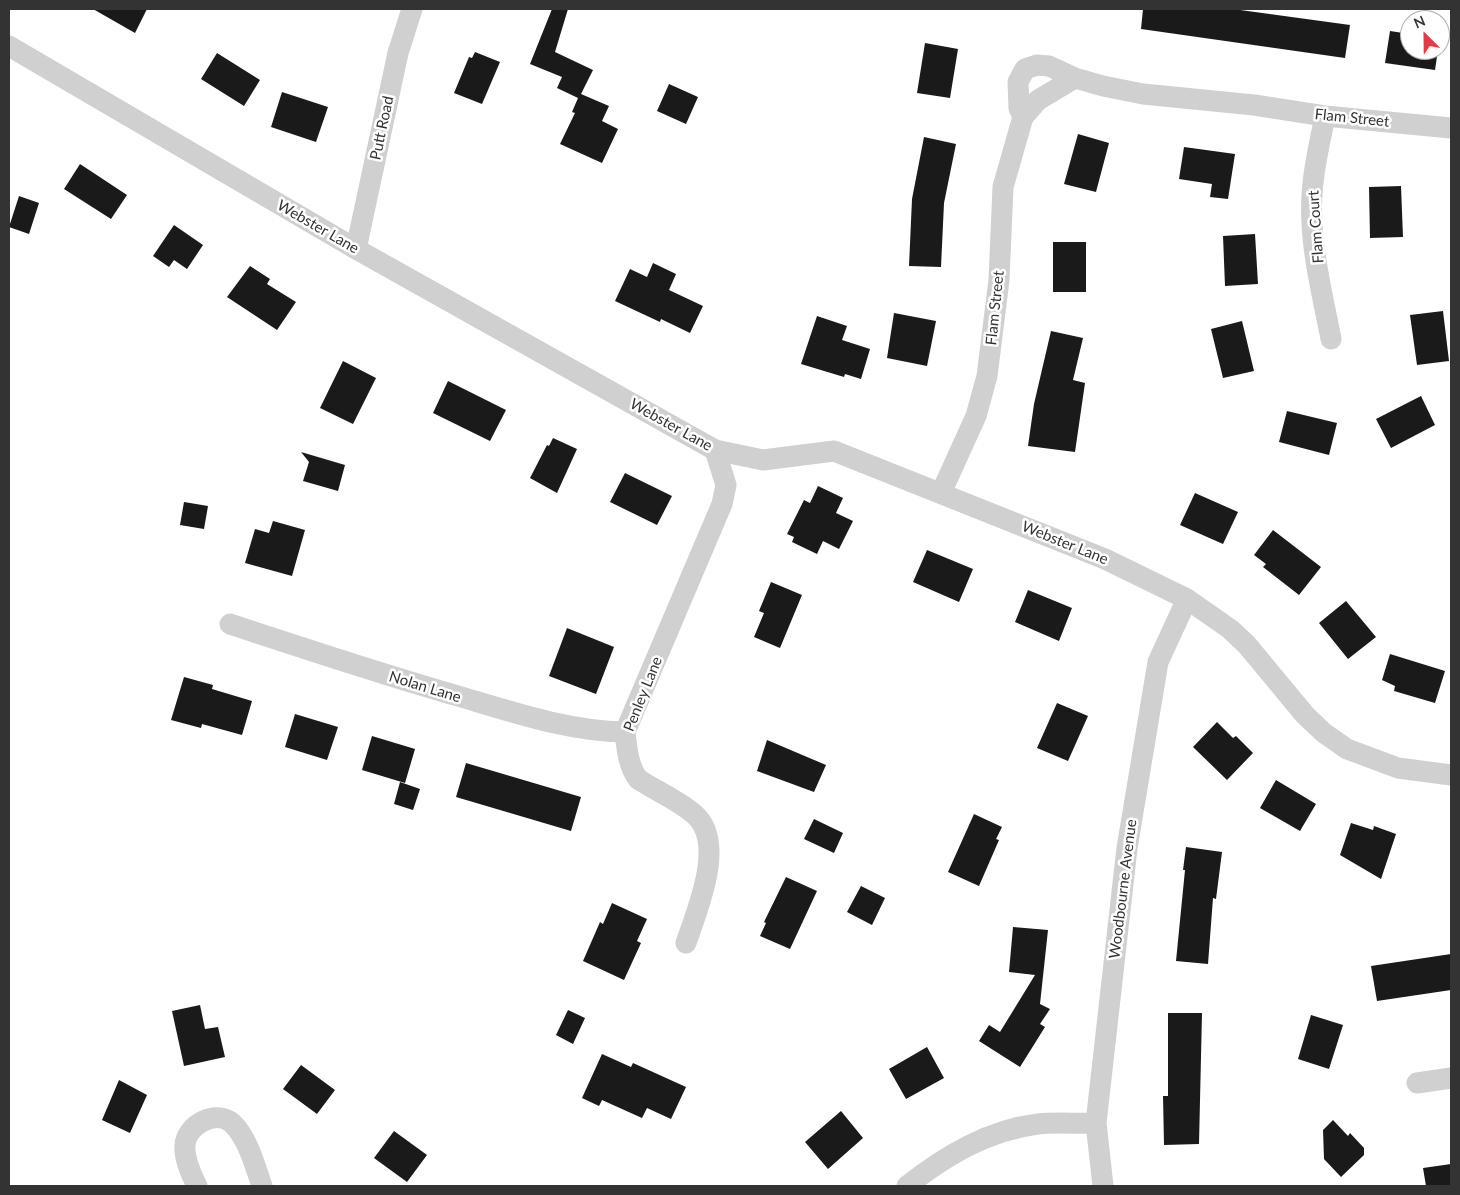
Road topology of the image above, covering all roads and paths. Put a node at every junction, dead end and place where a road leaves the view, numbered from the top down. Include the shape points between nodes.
1 (412, 9) edge
2 (9, 46) edge
3 (1075, 78) junction
4 (1325, 116) junction
5 (1023, 117) junction
6 (1451, 128) edge
7 (356, 249) junction
8 (1331, 339) dead end
9 (715, 450) junction
10 (942, 493) junction
11 (1187, 598) junction
12 (230, 624) dead end
13 (624, 732) junction
14 (1451, 775) edge
15 (686, 943) dead end
16 (1451, 1078) edge
17 (1417, 1083) dead end
18 (1096, 1123) junction
19 (196, 1186) edge
20 (262, 1186) edge
21 (907, 1186) edge
22 (1103, 1186) edge

1 - 7 street, Putt Road via 398,53
2 - 7 street, Webster Lane
3 - 4 street, Flam Street via 1143,94
3 - 5 street, Flam Street via 1038,100
3 - 5 street, Flam Street via 1049,66 1038,65 1026,70 1018,82 1017,91
4 - 6 street, Flam Street
4 - 8 street, Flam Court via 1312,212 1315,250
5 - 10 street, Flam Street via 1003,186 999,280 986,376 976,416
7 - 9 street, Webster Lane
9 - 10 street, Webster Lane via 763,460 834,451
9 - 13 street, Penley Lane via 726,485 722,504
10 - 11 street, Webster Lane via 1105,559
11 - 14 street, Webster Lane via 1247,645 1305,715 1346,749 1398,768
11 - 18 street, Woodbourne Avenue via 1158,662 1153,686 1127,848
12 - 13 street, Nolan Lane via 492,707 587,730
13 - 15 street, Penley Lane via 632,772 696,815 708,841 709,859 704,886
16 - 17 street
18 - 21 street via 1039,1124 1011,1130 956,1152
18 - 22 street, Woodbourne Avenue
19 - 20 street via 186,1159 185,1144 190,1132 200,1122 221,1118 232,1123 243,1139

